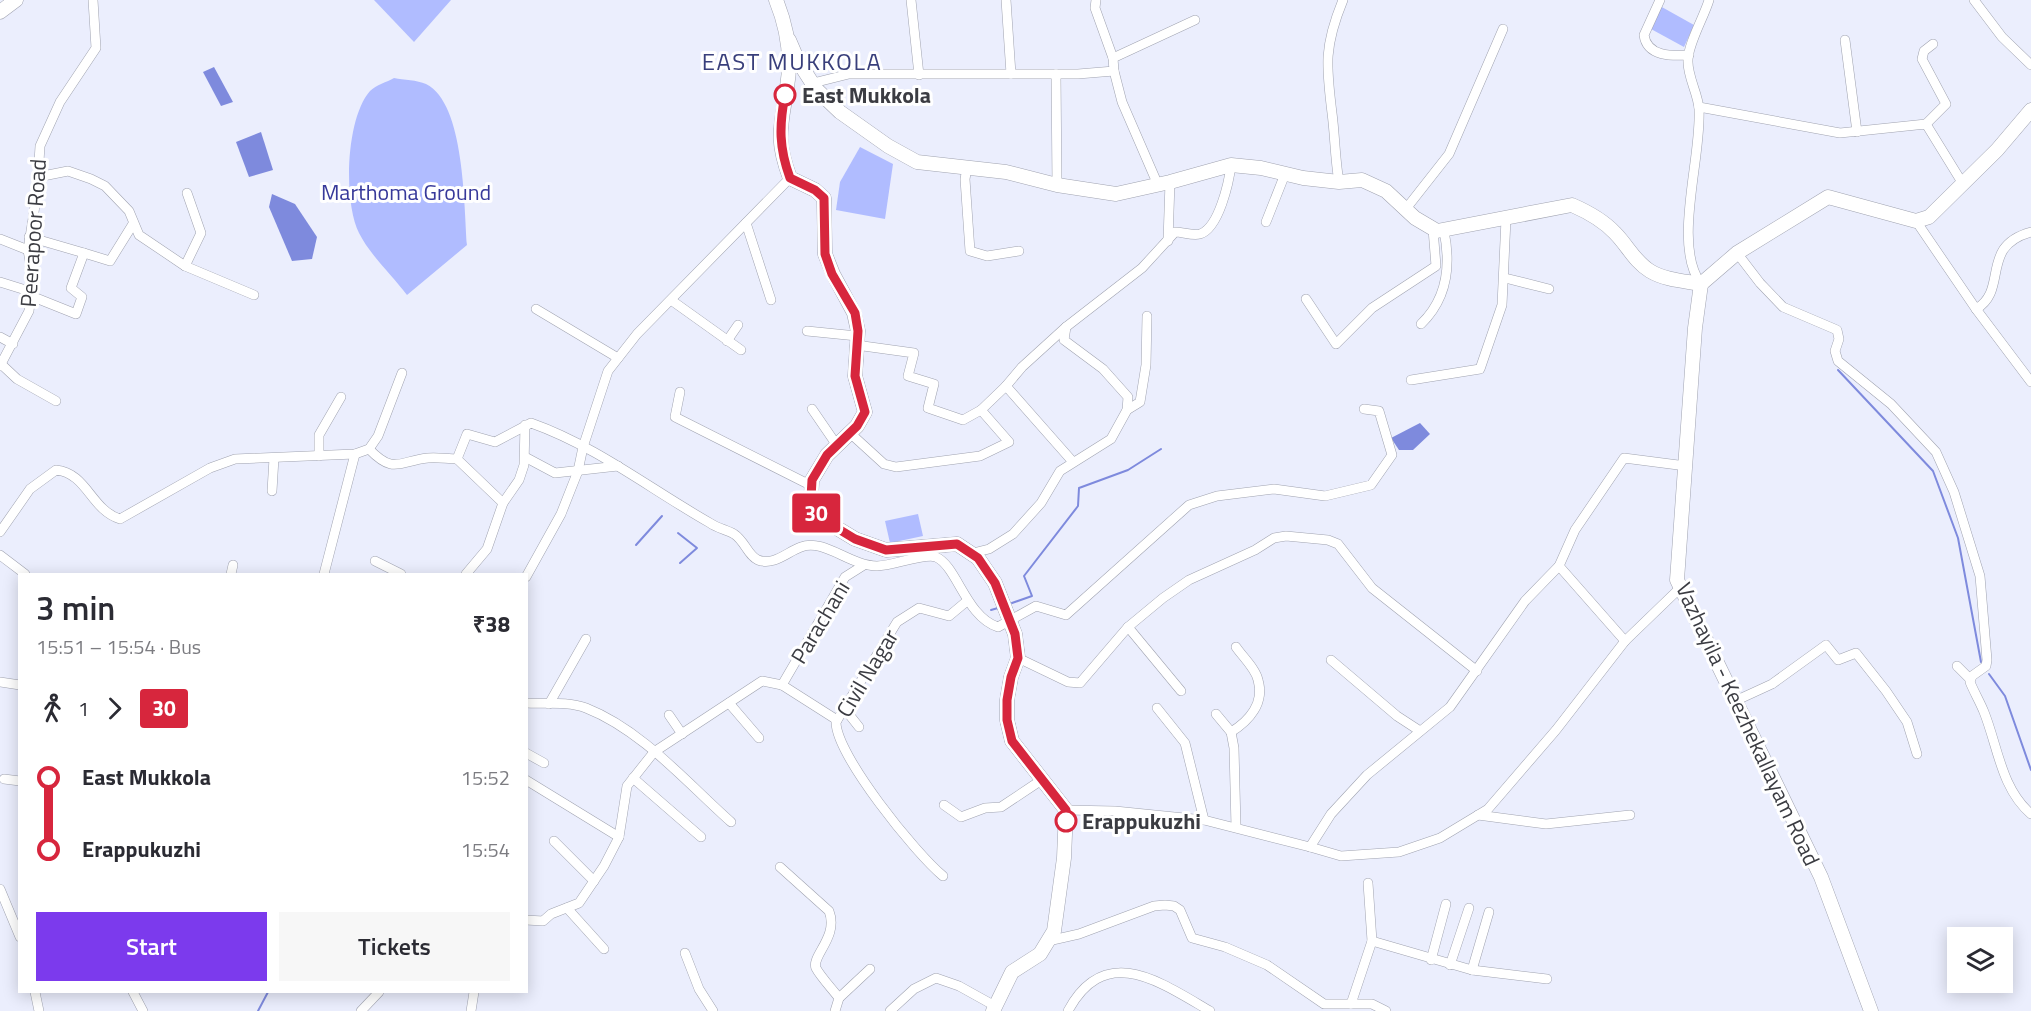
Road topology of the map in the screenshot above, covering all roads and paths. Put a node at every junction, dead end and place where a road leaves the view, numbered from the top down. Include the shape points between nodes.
1 (93, 0) edge
2 (776, 0) edge
3 (911, 0) edge
4 (1006, 0) edge
5 (1096, 0) edge
6 (1343, 0) edge
7 (1660, 0) edge
8 (1709, 0) edge
9 (1974, 0) edge
10 (1194, 20) dead end
11 (1503, 29) dead end
12 (788, 36) junction
13 (1845, 40) dead end
14 (1933, 44) dead end
15 (1689, 55) junction
16 (1113, 58) junction
17 (2031, 65) edge
18 (1114, 71) junction
19 (1011, 74) junction
20 (1056, 74) junction
21 (919, 75) junction
22 (813, 83) junction
23 (1699, 107) junction
24 (2031, 110) edge
25 (1926, 124) junction
26 (1857, 132) junction
27 (1231, 165) junction
28 (967, 168) junction
29 (1285, 174) junction
30 (38, 177) junction
31 (790, 178) junction
32 (1339, 182) junction
33 (1164, 184) junction
34 (1963, 184) junction
35 (1057, 185) junction
36 (187, 193) dead end
37 (1405, 210) junction
38 (1506, 219) junction
39 (1916, 221) junction
40 (1266, 222) dead end
41 (746, 223) junction
42 (133, 224) junction
43 (1438, 230) junction
44 (2031, 232) edge
45 (29, 237) junction
46 (0, 239) edge
47 (1168, 241) junction
48 (28, 249) junction
49 (1019, 251) dead end
50 (84, 253) junction
51 (1737, 253) junction
52 (185, 266) junction
53 (1505, 278) junction
54 (0, 282) edge
55 (1701, 284) junction
56 (1549, 289) dead end
57 (31, 294) junction
58 (254, 295) dead end
59 (1306, 299) dead end
60 (671, 300) junction
61 (771, 300) dead end
62 (536, 309) dead end
63 (1976, 309) junction
64 (1147, 316) dead end
65 (1421, 324) dead end
66 (738, 325) dead end
67 (1066, 327) junction
68 (807, 331) dead end
69 (0, 337) edge
70 (857, 340) junction
71 (727, 341) junction
72 (13, 344) junction
73 (741, 350) dead end
74 (618, 358) junction
75 (1, 365) edge
76 (402, 373) dead end
77 (1411, 380) dead end
78 (2031, 382) edge
79 (1006, 387) junction
80 (680, 392) dead end
81 (341, 396) dead end
82 (56, 401) dead end
83 (812, 409) dead end
84 (1364, 409) dead end
85 (981, 410) junction
86 (1126, 410) junction
87 (525, 426) junction
88 (850, 433) junction
89 (836, 444) junction
90 (583, 447) junction
91 (369, 449) junction
92 (355, 454) junction
93 (319, 456) junction
94 (525, 457) junction
95 (274, 458) junction
96 (457, 459) junction
97 (1073, 462) junction
98 (618, 466) junction
99 (1686, 466) junction
100 (578, 471) junction
101 (812, 486) junction
102 (272, 491) dead end
103 (503, 503) junction
104 (0, 532) edge
105 (973, 553) junction
106 (0, 555) edge
107 (375, 561) dead end
108 (864, 565) junction
109 (1559, 566) junction
110 (24, 573) edge
111 (324, 573) edge
112 (399, 573) edge
113 (467, 573) edge
114 (528, 573) edge
115 (1681, 587) junction
116 (967, 601) junction
117 (1011, 620) junction
118 (1128, 627) junction
119 (586, 639) dead end
120 (1625, 641) junction
121 (1236, 647) dead end
122 (1018, 658) junction
123 (1331, 660) dead end
124 (1957, 666) dead end
125 (1477, 671) junction
126 (1970, 679) junction
127 (0, 682) edge
128 (782, 685) junction
129 (18, 686) edge
130 (1181, 691) dead end
131 (1736, 700) junction
132 (729, 703) junction
133 (528, 704) edge
134 (549, 704) junction
135 (844, 708) junction
136 (1157, 708) dead end
137 (1216, 714) dead end
138 (669, 715) dead end
139 (837, 720) junction
140 (859, 727) dead end
141 (1420, 731) junction
142 (1231, 732) junction
143 (682, 734) junction
144 (759, 738) dead end
145 (654, 752) junction
146 (528, 754) edge
147 (1917, 754) dead end
148 (544, 763) dead end
149 (633, 778) junction
150 (4, 779) dead end
151 (1043, 779) junction
152 (18, 781) edge
153 (528, 781) edge
154 (944, 805) dead end
155 (1066, 810) junction
156 (2031, 814) edge
157 (1478, 815) junction
158 (1630, 815) dead end
159 (1204, 820) junction
160 (731, 822) dead end
161 (1236, 827) junction
162 (619, 837) junction
163 (701, 837) dead end
164 (554, 842) dead end
165 (1311, 848) junction
166 (780, 867) dead end
167 (943, 876) dead end
168 (594, 880) junction
169 (1368, 883) dead end
170 (0, 889) edge
171 (1446, 904) dead end
172 (567, 908) junction
173 (1469, 908) dead end
174 (1489, 912) dead end
175 (528, 920) edge
176 (18, 932) edge
177 (1048, 941) junction
178 (1372, 941) junction
179 (604, 949) dead end
180 (685, 953) dead end
181 (1431, 960) junction
182 (1450, 965) junction
183 (870, 969) dead end
184 (1473, 970) junction
185 (1547, 979) dead end
186 (35, 993) edge
187 (134, 993) edge
188 (378, 993) edge
189 (474, 993) edge
190 (839, 998) junction
191 (1351, 1004) junction
192 (994, 1009) edge
193 (39, 1011) edge
194 (143, 1011) edge
195 (361, 1011) edge
196 (471, 1011) edge
197 (712, 1011) edge
198 (835, 1011) edge
199 (890, 1011) edge
200 (1068, 1011) edge
201 (1210, 1011) edge
202 (1386, 1011) edge
203 (1871, 1011) edge

1 - 30 street, Peerapoor Road via 96,48 44,132
2 - 12 street
3 - 21 street
4 - 19 street
5 - 16 street via 1095,8
6 - 32 street via 1333,26 1326,69
7 - 15 street via 1644,35 1645,41 1662,54
8 - 15 street
9 - 17 street via 2002,37
10 - 16 street
11 - 37 street via 1449,154
12 - 22 street
12 - 31 street via 788,85 779,134
13 - 26 street
14 - 25 street via 1924,51 1922,59 1946,104
15 - 23 street via 1687,62
16 - 18 street
18 - 20 street
18 - 33 street via 1125,110
19 - 20 street
19 - 21 street
20 - 35 street
21 - 22 street via 849,74
22 - 28 street via 840,112 888,146 917,162
23 - 26 street via 1808,128
23 - 55 street via 1690,216 1691,272
24 - 34 street
25 - 26 street
25 - 34 street
27 - 29 street
27 - 33 street
27 - 47 street via 1228,191 1207,229 1198,234 1175,232
28 - 35 street via 1006,171
28 - 49 street via 970,251 987,256
29 - 32 street
29 - 40 street
30 - 42 street via 68,171 91,179 105,186 123,204
30 - 45 street, Peerapoor Road
31 - 41 street
31 - 70 street via 824,198 825,254 855,313
32 - 37 street via 1371,183 1386,191
33 - 35 street via 1116,194
33 - 47 street
34 - 39 street via 1929,217
36 - 52 street via 201,233
37 - 43 street
38 - 43 street
38 - 53 street
38 - 55 street via 1572,205 1591,213 1616,233 1635,260 1651,272
39 - 51 street via 1828,197
39 - 63 street
41 - 60 street
41 - 61 street
42 - 50 street via 110,261
42 - 52 street via 139,235
43 - 59 street via 1436,266 1372,308 1336,344
43 - 65 street via 1449,257 1449,272 1428,318
44 - 63 street via 2013,238 1999,254 1986,300
45 - 48 street, Peerapoor Road
45 - 50 street
46 - 48 street
47 - 67 street via 1118,288
48 - 57 street, Peerapoor Road
50 - 57 street via 71,288 82,297 76,314
51 - 55 street
51 - 126 street via 1784,307 1838,330 1835,351 1839,360 1891,404 1936,452 1954,492 1980,576 1987,660
52 - 58 street
53 - 56 street
53 - 77 street via 1502,305 1480,369
54 - 57 street
55 - 99 street, Vazhayila - Keezhekallayam Road
57 - 72 street, Peerapoor Road via 29,311
60 - 71 street
60 - 74 street
62 - 74 street
63 - 78 street
64 - 86 street via 1140,402
66 - 71 street
67 - 79 street
67 - 86 street via 1064,340 1103,369 1128,397
68 - 70 street
69 - 72 street
70 - 85 street via 914,353 908,376 934,384 928,408 963,420
70 - 88 street via 855,376 865,412
71 - 73 street
72 - 75 street, Peerapoor Road
74 - 90 street via 608,371
75 - 82 street
76 - 91 street via 378,436
79 - 85 street
79 - 97 street
80 - 101 street via 675,417
81 - 93 street via 319,435
83 - 89 street
84 - 117 street via 1379,411 1392,455 1371,485 1325,496 1274,489 1217,496 1189,505 1066,615 1036,606
85 - 88 street via 1009,442 980,456 896,467 884,464
86 - 97 street via 1111,439
87 - 90 street via 535,425
87 - 94 street
87 - 96 street via 495,442 467,434
88 - 89 street
89 - 101 street via 820,464
90 - 98 street
90 - 100 street
91 - 92 street
91 - 96 street via 391,465 425,458
92 - 93 street
92 - 111 street
93 - 95 street
94 - 100 street via 555,473
94 - 103 street via 519,480
95 - 102 street
95 - 104 street via 235,459 210,468 120,519 96,505 76,477 56,470 30,489
96 - 103 street
97 - 105 street via 1060,471 1041,502 1013,534 989,549
98 - 100 street
98 - 108 street via 742,539 758,560 768,562 817,543
99 - 109 street via 1624,458 1575,530
99 - 115 street, Vazhayila - Keezhekallayam Road via 1677,580
100 - 114 street via 561,514
101 - 105 street via 817,516 855,539 886,550 957,544
103 - 113 street via 487,549
105 - 117 street via 995,583
106 - 110 street
107 - 112 street
108 - 116 street via 936,558 947,566
108 - 128 street, Parachani via 845,577
109 - 120 street
109 - 125 street via 1525,601
115 - 120 street
115 - 131 street, Vazhayila - Keezhekallayam Road
116 - 117 street via 990,625 998,627
116 - 135 street, Civil Nagar via 949,616 919,608 897,622
117 - 122 street
118 - 122 street via 1078,683
118 - 125 street via 1189,580 1274,538 1328,540 1338,544 1372,588
118 - 130 street
119 - 134 street
120 - 157 street via 1556,730 1488,809
121 - 142 street via 1258,680 1257,708
122 - 151 street via 1011,677 1007,720 1012,741
123 - 141 street via 1396,716
124 - 126 street
125 - 141 street via 1450,707
126 - 156 street via 2002,770 2018,802
127 - 129 street
128 - 132 street via 762,681
128 - 139 street
131 - 147 street via 1772,684 1826,645 1838,660 1856,653 1907,722
131 - 203 street, Vazhayila - Keezhekallayam Road via 1821,877
132 - 143 street
132 - 144 street
133 - 134 street
134 - 145 street via 586,707 627,730
135 - 139 street, Civil Nagar
135 - 140 street
136 - 159 street via 1185,743
137 - 142 street
138 - 143 street
139 - 167 street, Civil Nagar via 836,734 852,763 918,853
141 - 165 street via 1366,775 1331,814
142 - 161 street
143 - 145 street
145 - 149 street
145 - 160 street
146 - 148 street
149 - 162 street via 627,786
149 - 163 street
150 - 152 street
151 - 154 street via 1001,807 985,808 968,816 961,817
151 - 155 street
153 - 162 street
155 - 159 street
155 - 177 street via 1060,900
157 - 158 street via 1546,824
157 - 165 street via 1440,838 1400,852 1341,856
159 - 161 street
161 - 165 street
162 - 168 street
164 - 168 street
166 - 190 street via 830,911 832,933 816,967
168 - 172 street via 579,903
169 - 178 street
170 - 176 street
171 - 181 street
172 - 175 street via 543,921
172 - 179 street
173 - 182 street
174 - 184 street
177 - 191 street via 1079,934 1154,906 1174,906 1180,910 1192,938 1225,946 1266,965 1324,1004
177 - 192 street via 1040,954 1012,972
178 - 181 street
178 - 191 street
180 - 197 street
181 - 182 street
182 - 184 street
183 - 190 street
184 - 185 street
186 - 193 street
187 - 194 street
188 - 195 street
189 - 196 street
190 - 198 street
191 - 202 street via 1372,1004
192 - 199 street via 959,986 936,978 914,989
200 - 201 street via 1099,976 1118,971 1154,981

